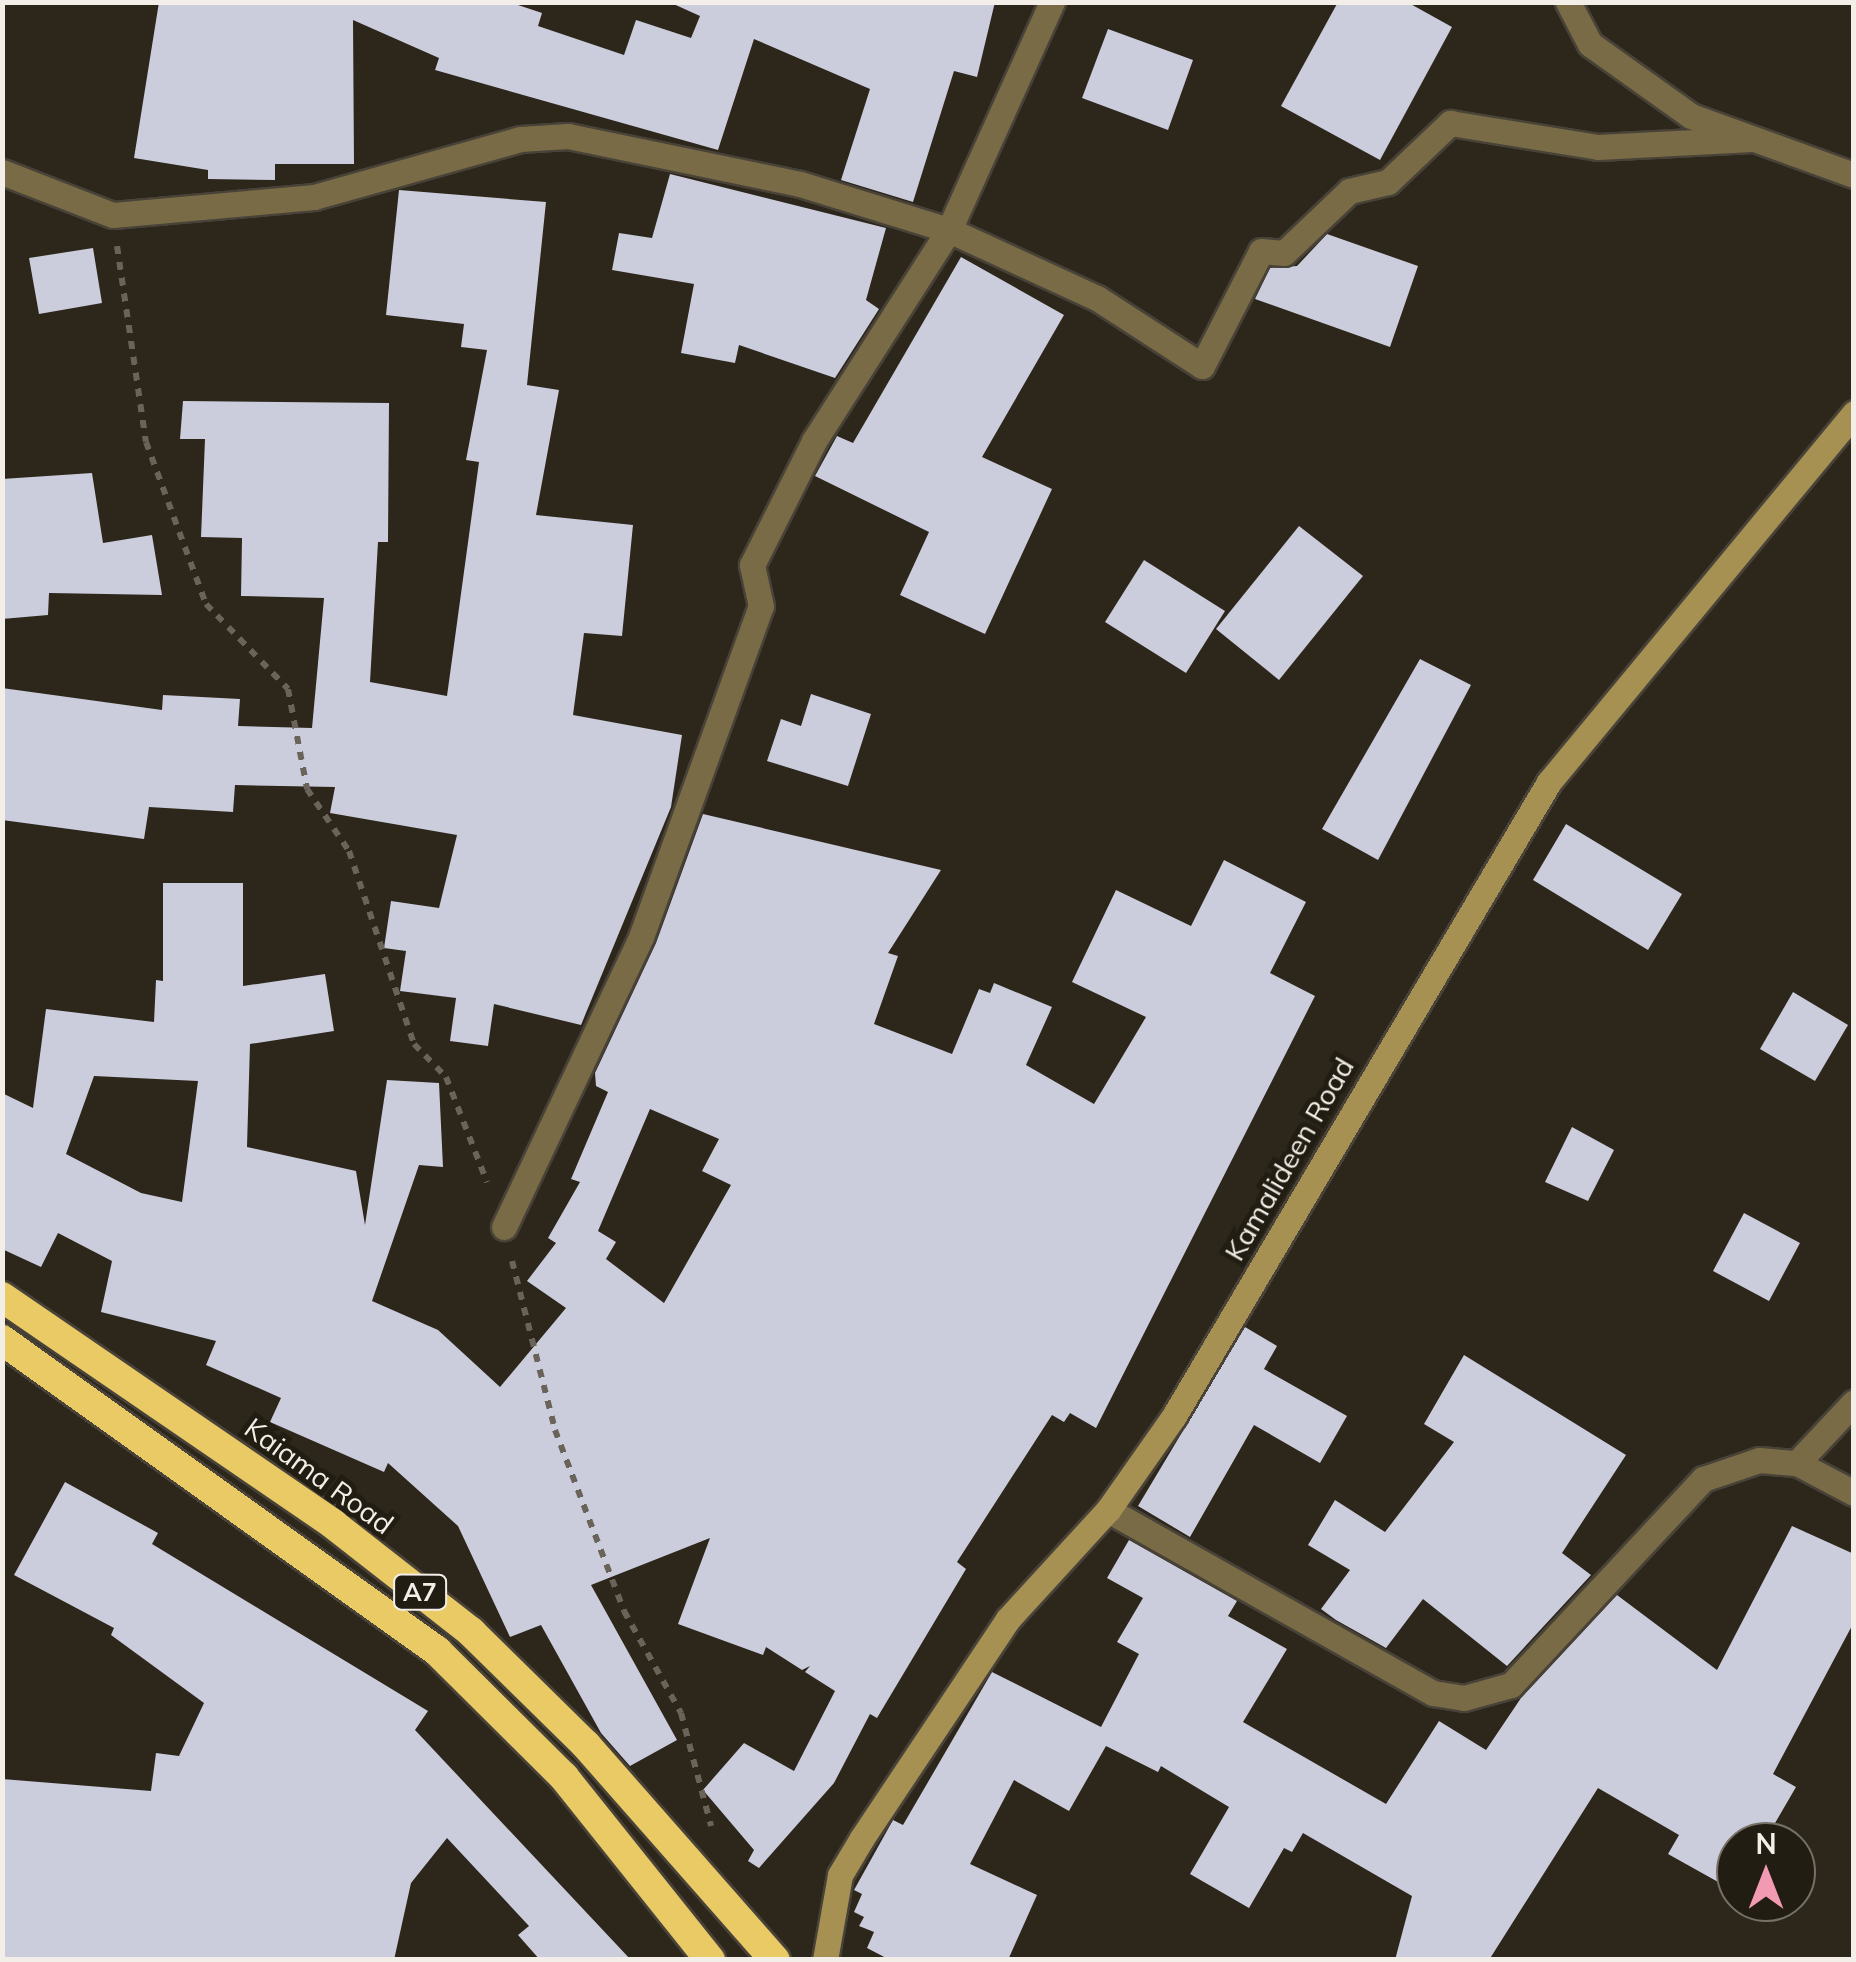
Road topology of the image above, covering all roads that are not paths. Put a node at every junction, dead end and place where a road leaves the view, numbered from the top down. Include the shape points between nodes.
1 (1052, 2) edge
2 (1568, 2) edge
3 (1752, 140) junction
4 (2, 172) edge
5 (1854, 175) edge
6 (949, 230) junction
7 (1854, 413) edge
8 (504, 1227) road end
9 (2, 1297) edge
10 (2, 1340) edge
11 (1854, 1402) edge
12 (1797, 1463) junction
13 (1854, 1493) edge
14 (1108, 1510) junction
15 (710, 1960) edge
16 (774, 1960) edge
17 (825, 1960) edge

1 - 6 street
2 - 3 street via 1590,44 1640,84
3 - 5 street
3 - 6 street via 1598,147 1450,123 1388,182 1349,191 1284,253 1261,252 1202,366 1096,298
4 - 6 street via 113,215 314,197 520,139 568,136 800,184
6 - 8 street via 814,441 752,565 761,606 641,937
7 - 14 street, Kamalideen Road via 1549,782 1174,1416
9 - 16 highway, Kaiama Road / A7 via 333,1524 471,1632 586,1745
10 - 15 highway, A7 via 438,1652 564,1777
11 - 12 street
12 - 13 street
12 - 14 street via 1759,1460 1703,1479 1511,1685 1486,1697 1433,1694
14 - 17 street, Kamalideen Road via 1008,1619 862,1838 840,1874

